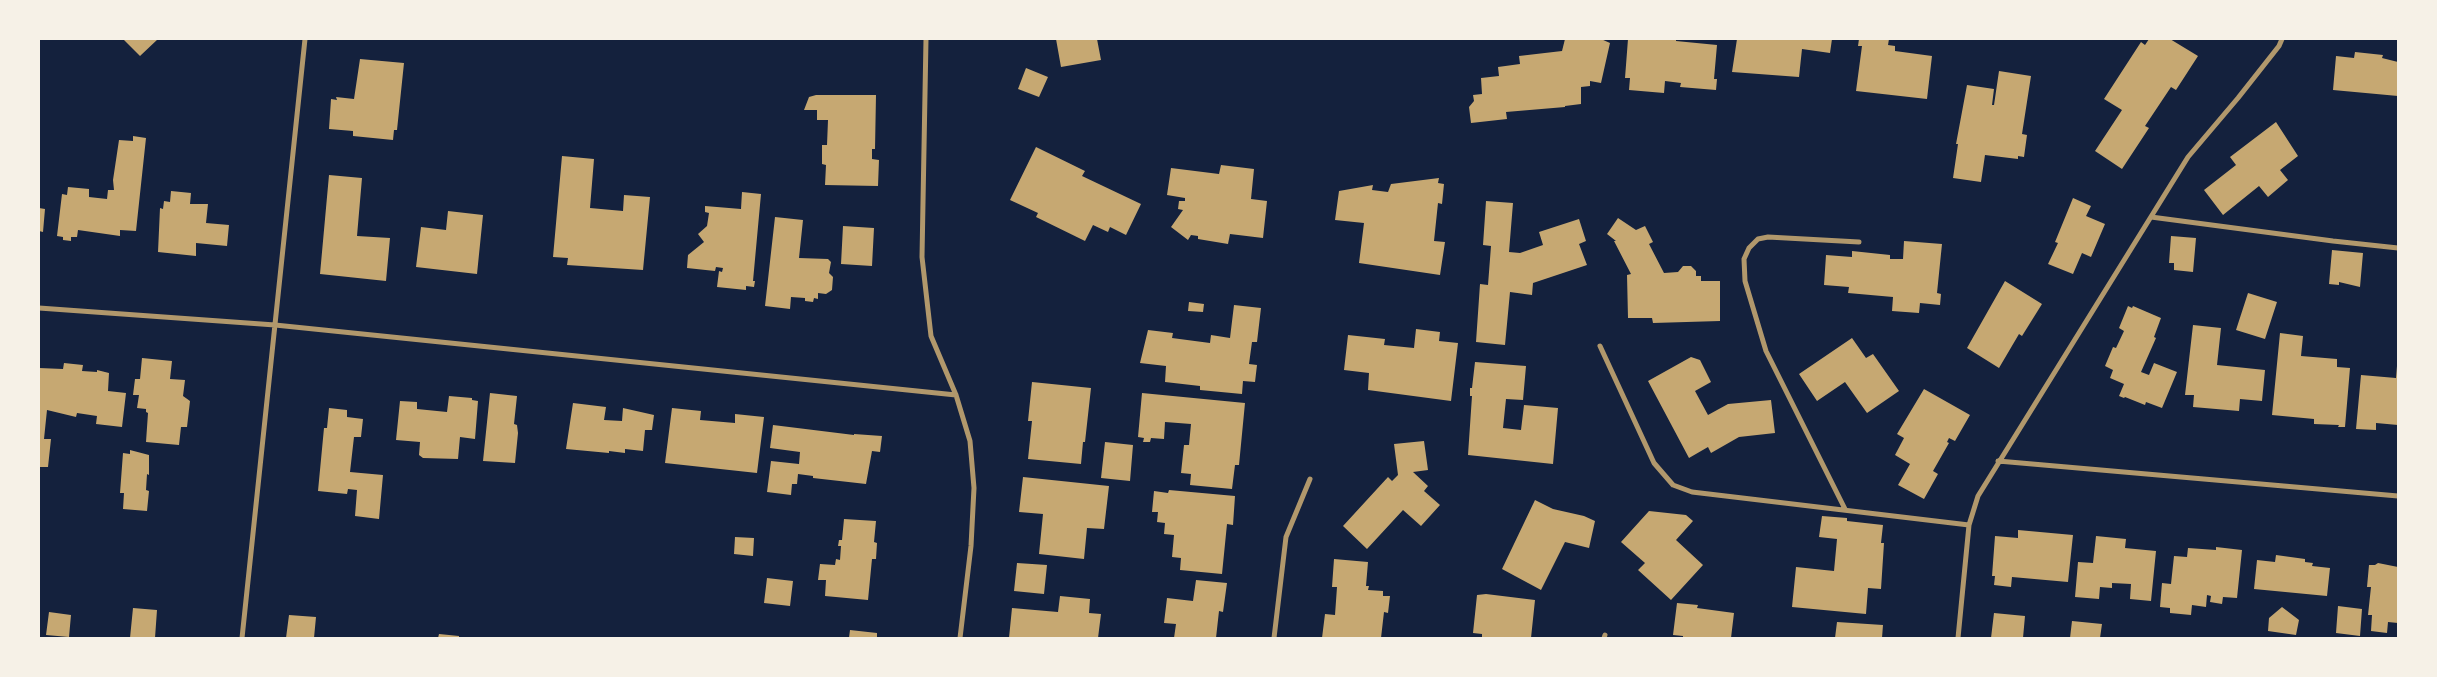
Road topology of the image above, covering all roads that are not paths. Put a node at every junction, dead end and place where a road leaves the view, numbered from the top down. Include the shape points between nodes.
1 (305, 39) edge
2 (926, 39) edge
3 (2282, 39) edge
4 (2151, 217) junction
5 (1859, 242) dead end
6 (2398, 248) edge
7 (39, 308) edge
8 (275, 325) junction
9 (1600, 346) dead end
10 (956, 395) junction
11 (1998, 461) junction
12 (1310, 479) dead end
13 (2398, 496) edge
14 (1845, 509) junction
15 (1969, 525) junction
16 (242, 638) edge
17 (960, 638) edge
18 (1274, 638) edge
19 (1958, 638) edge

1 - 8 street
2 - 10 street via 922,256 931,336
3 - 4 street via 2188,157
4 - 6 street
4 - 11 street
5 - 14 street via 1768,236 1758,239 1744,260 1745,281 1766,351
7 - 8 street
8 - 10 street
8 - 16 street
9 - 14 street via 1654,463 1673,485 1692,492
10 - 17 street via 970,441 974,488
11 - 13 street
11 - 15 street via 1978,496
12 - 18 street via 1286,537
14 - 15 street
15 - 19 street

